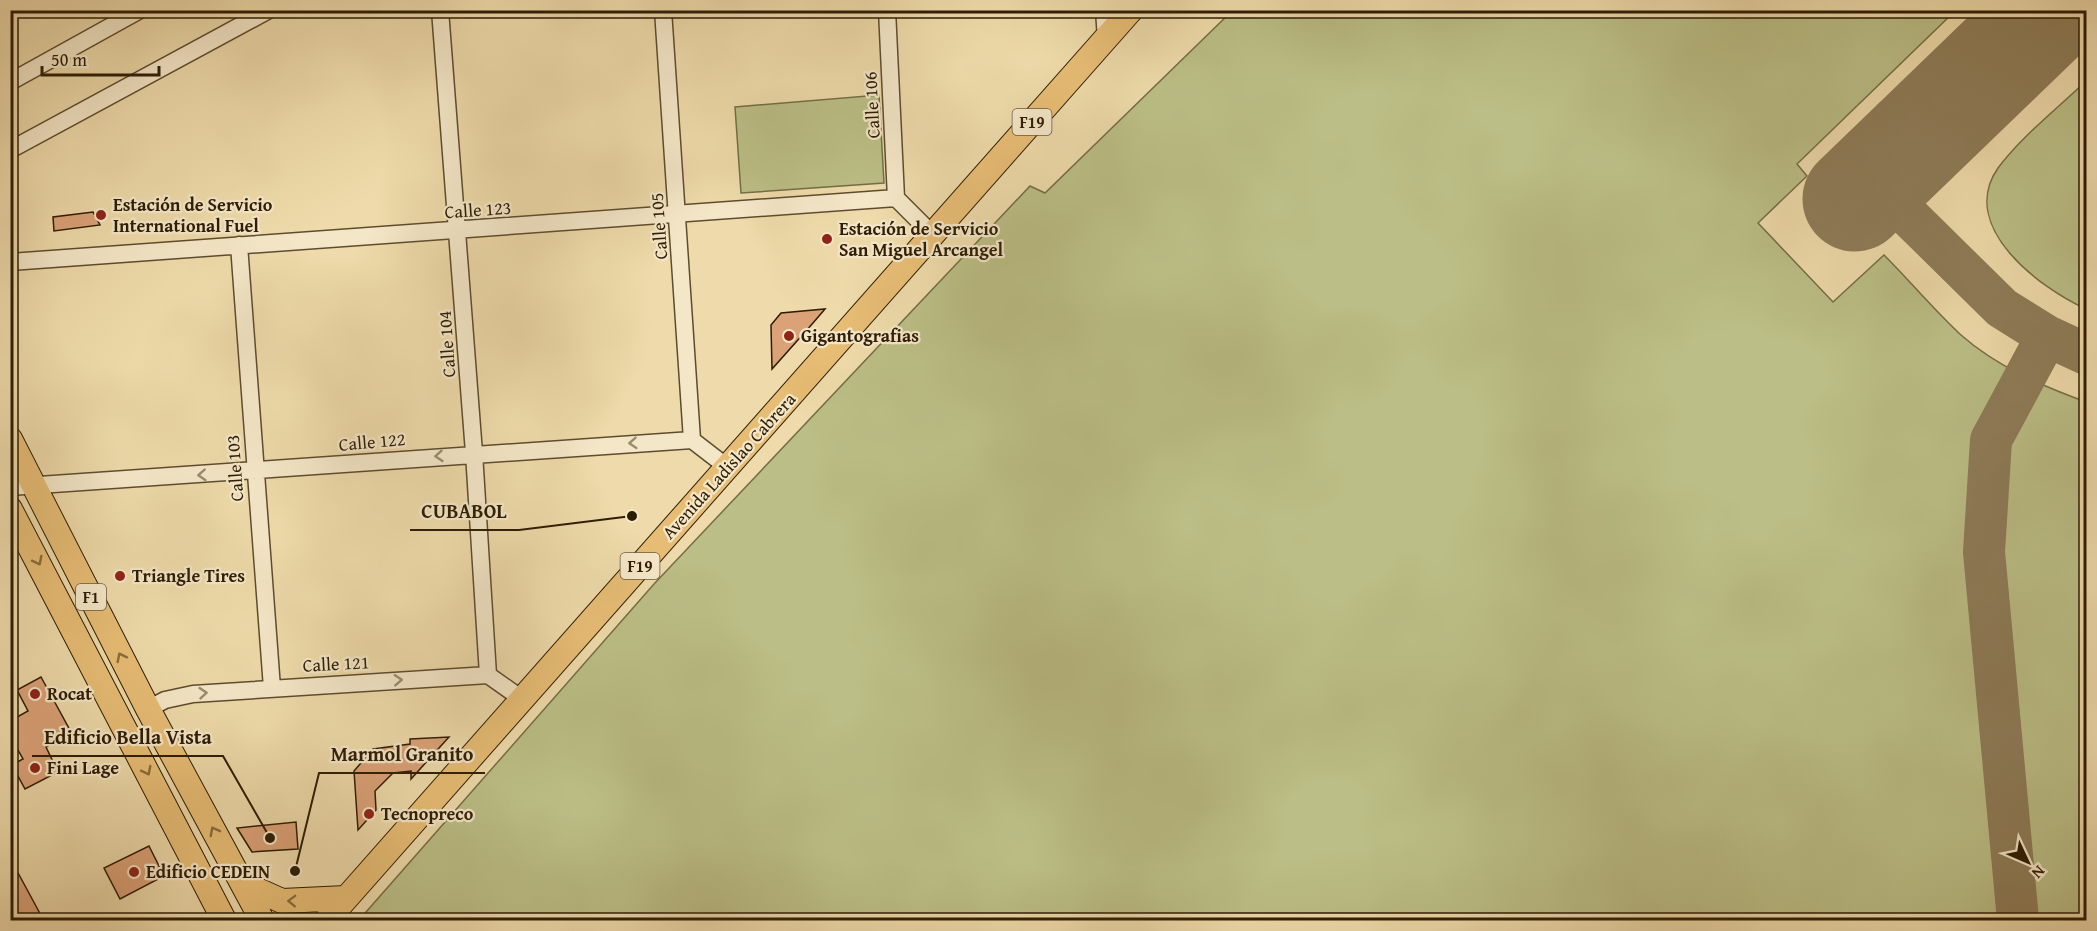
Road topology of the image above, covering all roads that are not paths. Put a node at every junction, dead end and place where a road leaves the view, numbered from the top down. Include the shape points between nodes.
1 (140, 10) edge
2 (269, 10) edge
3 (440, 10) edge
4 (663, 10) edge
5 (887, 10) edge
6 (1104, 10) edge
7 (1131, 10) edge
8 (1106, 39) junction
9 (10, 82) edge
10 (10, 150) edge
11 (896, 198) junction
12 (679, 215) junction
13 (458, 231) junction
14 (933, 235) junction
15 (239, 245) junction
16 (10, 262) edge
17 (10, 440) edge
18 (692, 440) junction
19 (474, 453) junction
20 (728, 467) junction
21 (254, 471) junction
22 (35, 486) junction
23 (10, 488) edge
24 (10, 509) edge
25 (488, 675) junction
26 (272, 688) junction
27 (522, 699) junction
28 (148, 709) junction
29 (242, 882) junction
30 (346, 898) junction
31 (224, 921) edge
32 (262, 921) edge
33 (327, 921) edge

1 - 9 street
2 - 10 street
3 - 13 street, Calle 104
4 - 12 street, Calle 105
5 - 11 street, Calle 106
6 - 8 street
7 - 8 highway, Avenida Ladislao Cabrera / F19
8 - 14 highway, Avenida Ladislao Cabrera / F19
11 - 12 street, Calle 123
11 - 14 street
12 - 13 street, Calle 123
12 - 18 street, Calle 105
13 - 15 street, Calle 123
13 - 19 street, Calle 104
14 - 20 highway, Avenida Ladislao Cabrera / F19
15 - 16 street, Calle 123
15 - 21 street, Calle 103
17 - 22 highway, F1
18 -> 19 street, Calle 122
18 - 20 street
19 -> 21 street, Calle 122
19 - 25 street, Calle 104
20 - 27 highway, Avenida Ladislao Cabrera / F19
21 -> 22 street, Calle 122
21 - 26 street, Calle 103
22 - 23 street, Calle 122
28 -> 22 highway, F1
24 -> 31 highway, F1
26 -> 25 street, Calle 121
25 - 27 street
28 -> 26 street, Calle 121 via 165,700 193,694
27 - 30 highway, Avenida Ladislao Cabrera / F19
29 -> 28 highway, F1
30 -> 29 highway via 282,901
29 - 32 highway, F1
30 - 33 highway, Avenida Ladislao Cabrera / F19

